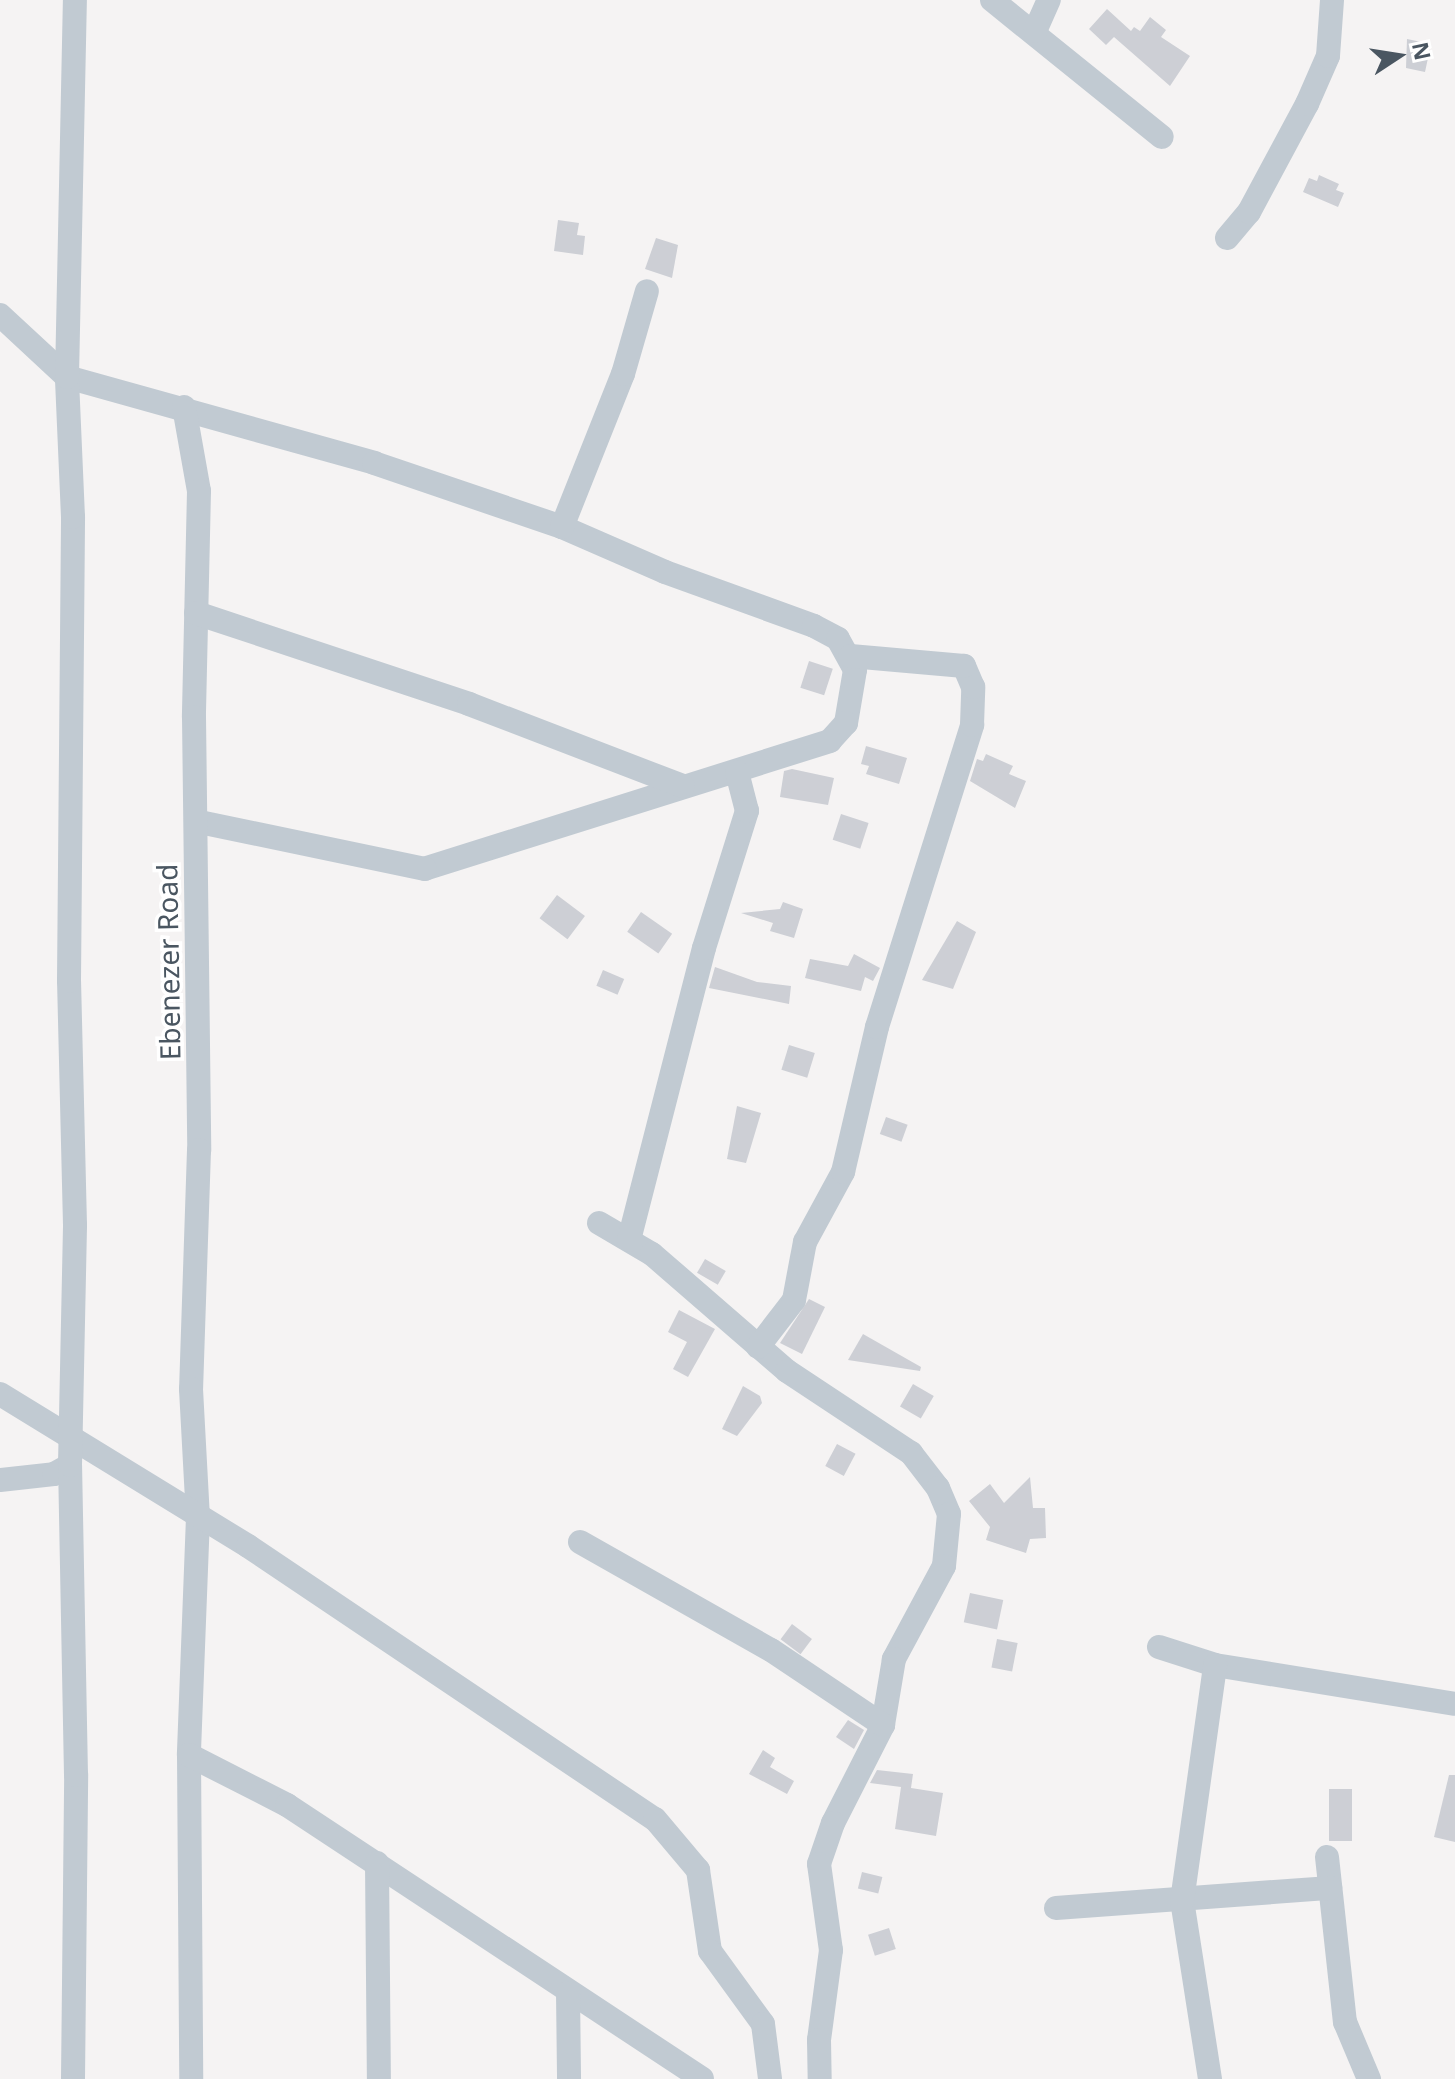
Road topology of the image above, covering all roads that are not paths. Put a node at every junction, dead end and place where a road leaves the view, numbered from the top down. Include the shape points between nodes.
1 (75, 0) edge
2 (992, 0) edge
3 (1049, 0) edge
4 (1332, 0) edge
5 (1035, 31) junction
6 (1162, 137) dead end
7 (1227, 238) dead end
8 (647, 291) dead end
9 (0, 315) edge
10 (67, 377) junction
11 (184, 407) junction
12 (562, 527) junction
13 (196, 613) junction
14 (850, 656) junction
15 (737, 772) junction
16 (683, 786) junction
17 (196, 821) junction
18 (599, 1223) dead end
19 (629, 1240) junction
20 (758, 1347) junction
21 (0, 1394) edge
22 (72, 1439) junction
23 (70, 1465) junction
24 (0, 1480) edge
25 (198, 1517) junction
26 (580, 1542) dead end
27 (1159, 1647) dead end
28 (1215, 1665) junction
29 (1455, 1704) edge
30 (883, 1725) junction
31 (189, 1755) junction
32 (1327, 1857) dead end
33 (377, 1863) junction
34 (1330, 1888) junction
35 (1182, 1901) junction
36 (1056, 1908) dead end
37 (568, 1993) junction
38 (73, 2079) edge
39 (191, 2079) edge
40 (379, 2079) edge
41 (569, 2079) edge
42 (702, 2079) edge
43 (770, 2079) edge
44 (820, 2079) edge
45 (1210, 2079) edge
46 (1369, 2079) edge

1 - 10 street
2 - 5 street
3 - 5 street
4 - 7 street via 1328,56 1307,104 1249,212
5 - 6 street
8 - 12 street via 623,374
9 - 10 street
10 - 11 street
10 - 22 street via 73,517
11 - 12 street
11 - 13 street, Ebenezer Road via 199,491
12 - 14 street via 665,572 814,626 838,639
13 - 16 street via 469,704
13 - 17 street, Ebenezer Road
14 - 15 street via 854,694 835,738
14 - 20 street via 964,666 973,687 972,725 877,1027 843,1172 805,1242 794,1300
15 - 16 street
15 - 19 street via 747,811 704,948
16 - 17 street via 425,869
17 - 25 street, Ebenezer Road via 199,1150 191,1389
18 - 19 street
19 - 20 street
20 - 30 street via 911,1453 938,1488 949,1514 944,1566 894,1659
21 - 22 street
22 - 23 street
22 - 25 street
23 - 24 street via 54,1474
23 - 38 street via 76,1775
25 - 31 street, Ebenezer Road
25 - 43 street via 655,1819 698,1870 710,1951 763,2024
26 - 30 street via 771,1650
27 - 28 street
28 - 29 street
28 - 35 street
30 - 44 street via 833,1823 819,1864 831,1950 819,2040
31 - 33 street via 287,1805
31 - 39 street, Ebenezer Road
32 - 34 street
33 - 37 street
33 - 40 street
34 - 35 street
34 - 46 street via 1345,2022
35 - 36 street
35 - 45 street
37 - 41 street
37 - 42 street

